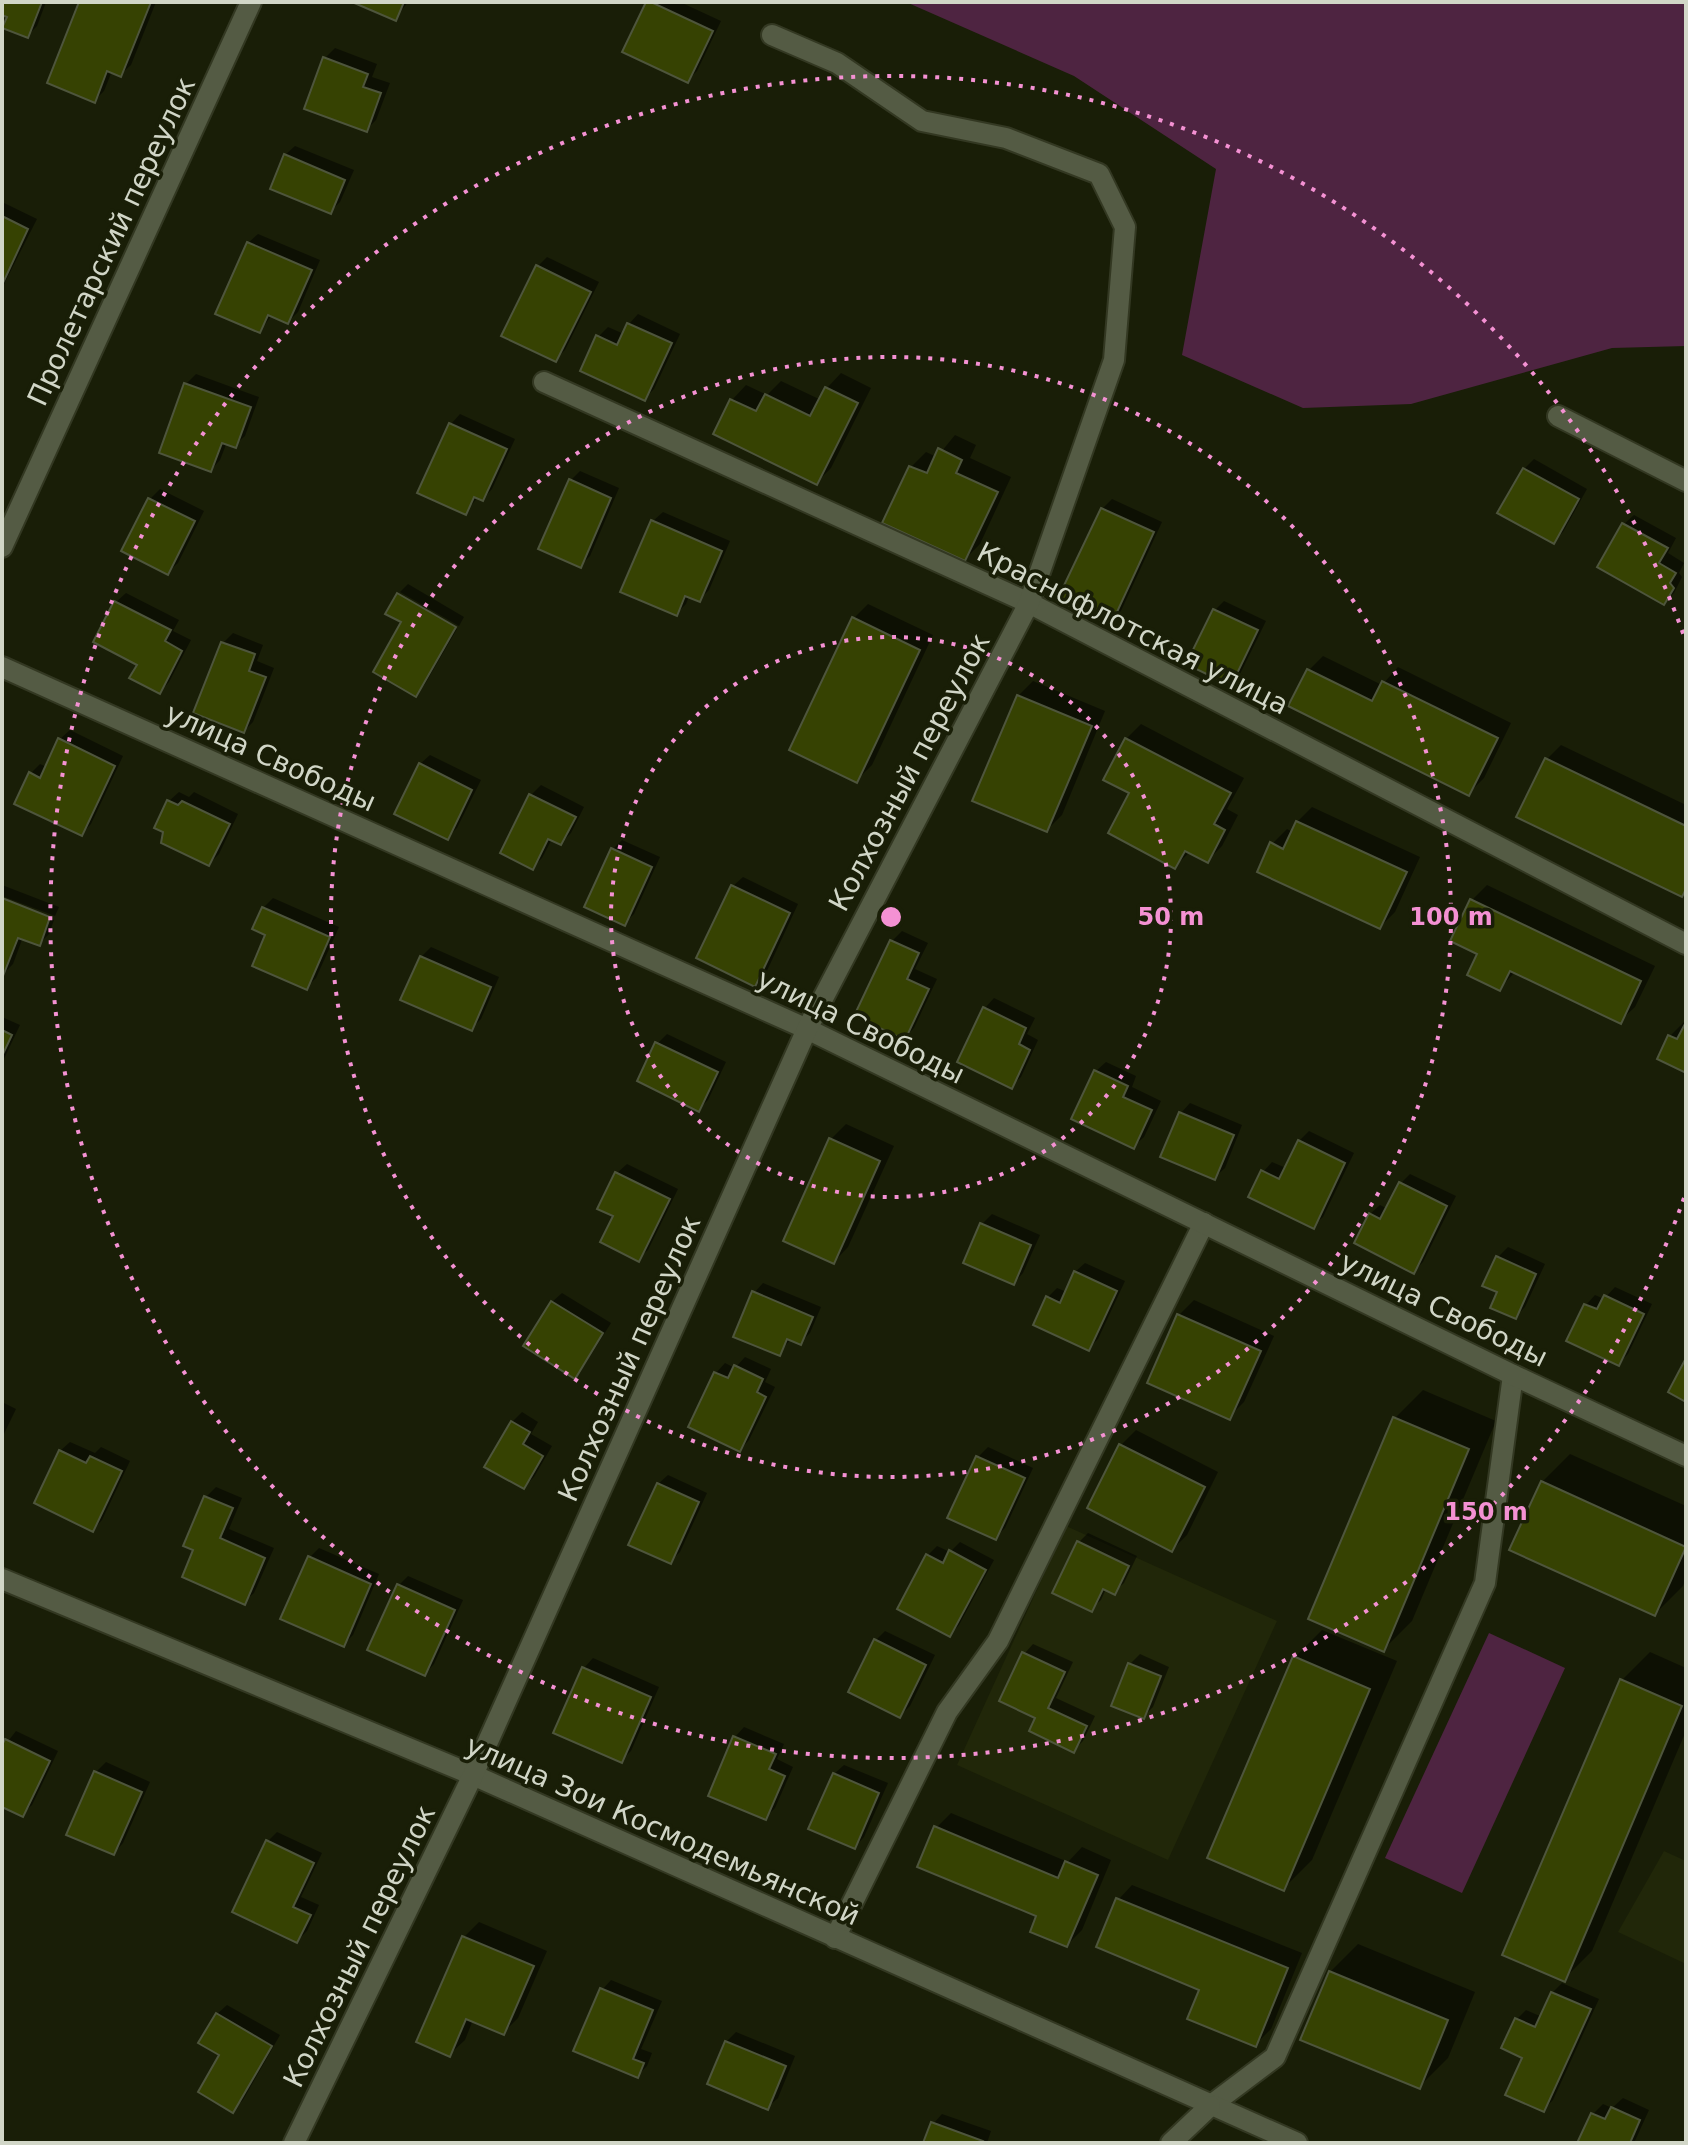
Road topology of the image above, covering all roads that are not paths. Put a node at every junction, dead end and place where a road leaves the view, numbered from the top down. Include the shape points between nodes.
1 (251, 2) edge
2 (772, 35) dead end
3 (544, 382) dead end
4 (1558, 416) dead end
5 (1686, 481) edge
6 (2, 547) edge
7 (1029, 603) junction
8 (2, 667) edge
9 (1686, 944) edge
10 (807, 1029) junction
11 (1204, 1223) junction
12 (1513, 1375) junction
13 (1686, 1456) edge
14 (2, 1579) edge
15 (473, 1775) junction
16 (835, 1938) junction
17 (1210, 2106) junction
18 (294, 2143) edge
19 (1171, 2143) edge
20 (1297, 2143) edge

1 - 6 street, Пролетарский переулок
2 - 7 street, Колхозный переулок via 837,63 922,121 1006,138 1099,174 1125,227 1114,360
3 - 7 street, Краснофлотская улица
4 - 5 street
7 - 9 street, Краснофлотская улица
7 - 10 street, Колхозный переулок
8 - 10 street, улица Свободы
10 - 11 street, улица Свободы
10 - 15 street, Колхозный переулок
11 - 12 street, улица Свободы
11 - 16 street via 998,1641 947,1712
12 - 13 street, улица Свободы
12 - 17 street via 1485,1583 1275,2057
14 - 15 street, улица Зои Космодемьянской
15 - 16 street, улица Зои Космодемьянской
15 - 18 street, Колхозный переулок
16 - 17 street, улица Зои Космодемьянской
17 - 19 street
17 - 20 street, улица Зои Космодемьянской

